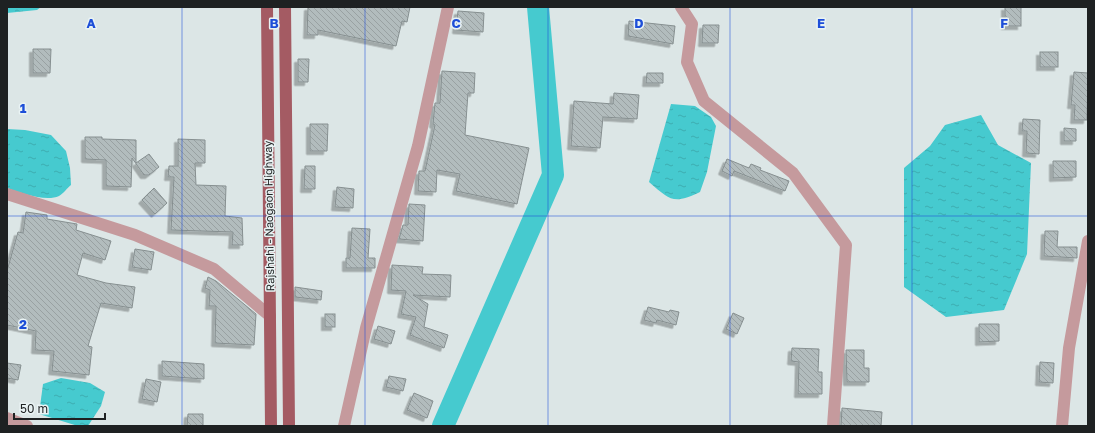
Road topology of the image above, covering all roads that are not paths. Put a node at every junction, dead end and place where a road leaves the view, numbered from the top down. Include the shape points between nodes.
1 (267, 7) edge
2 (448, 7) edge
3 (681, 7) edge
4 (285, 13) edge
5 (267, 20) junction
6 (7, 194) edge
7 (1088, 241) edge
8 (270, 316) junction
9 (7, 418) edge
10 (27, 426) edge
11 (271, 426) edge
12 (289, 426) edge
13 (344, 426) edge
14 (833, 426) edge
15 (1062, 426) edge

1 - 5 main road, Rajshahi - Naogaon Highway
2 - 13 street via 418,146 366,328
3 - 14 street via 692,24 688,62 704,101 793,174 846,245
4 - 5 main road
4 - 12 main road, Rajshahi - Naogaon Highway
5 - 8 main road, Rajshahi - Naogaon Highway
6 - 8 street via 135,235 214,269
7 - 15 street via 1069,348
8 - 11 main road, Rajshahi - Naogaon Highway
9 - 10 street

